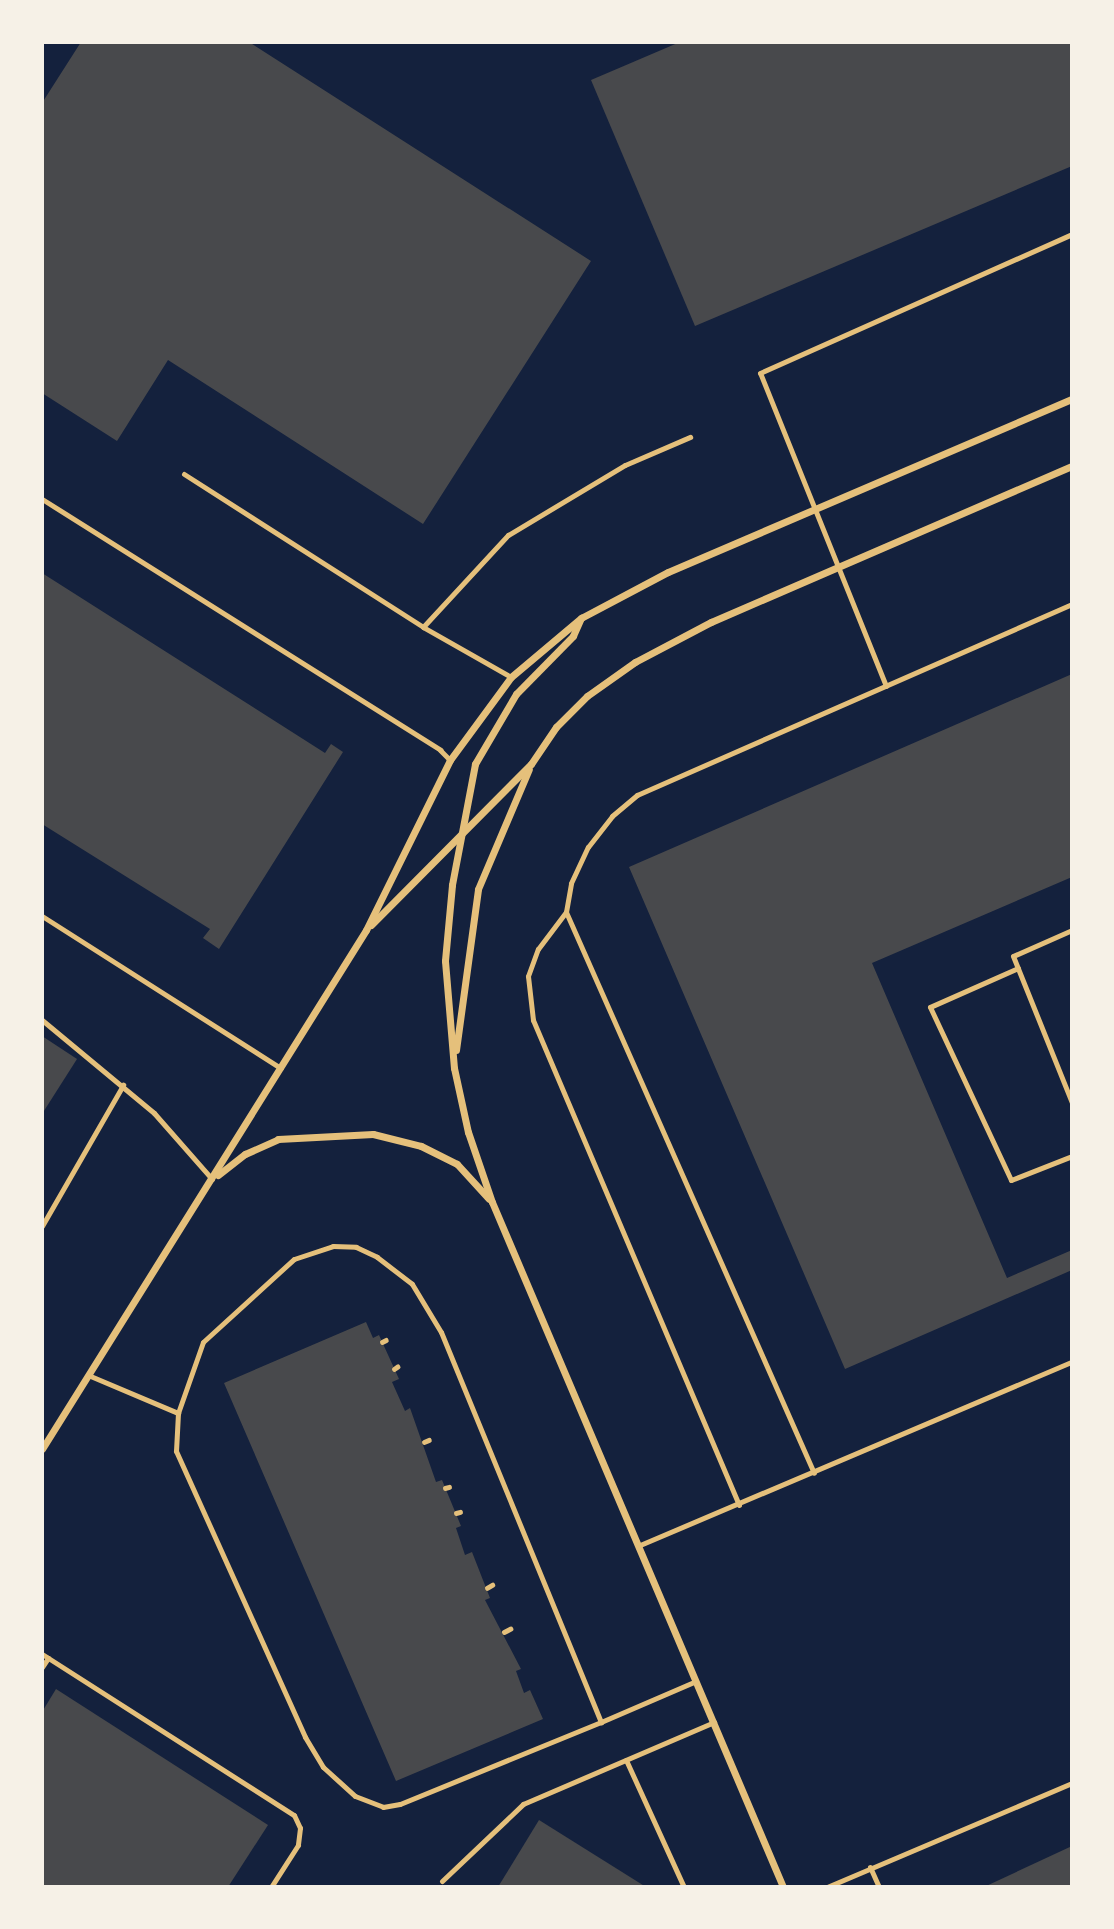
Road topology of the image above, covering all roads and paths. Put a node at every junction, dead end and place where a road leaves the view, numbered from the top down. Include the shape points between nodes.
1 (1072, 234) edge
2 (1072, 399) edge
3 (690, 437) dead end
4 (1072, 466) edge
5 (184, 474) dead end
6 (42, 499) edge
7 (818, 507) junction
8 (839, 565) junction
9 (1072, 604) edge
10 (581, 618) junction
11 (423, 627) junction
12 (511, 677) junction
13 (886, 686) junction
14 (450, 761) junction
15 (531, 764) junction
16 (462, 836) junction
17 (566, 912) junction
18 (42, 916) edge
19 (366, 930) junction
20 (1072, 930) edge
21 (1018, 968) junction
22 (42, 1020) edge
23 (281, 1068) junction
24 (454, 1068) junction
25 (123, 1085) junction
26 (1072, 1103) edge
27 (1072, 1156) edge
28 (212, 1179) junction
29 (492, 1202) junction
30 (42, 1226) edge
31 (1072, 1362) edge
32 (88, 1375) junction
33 (178, 1413) junction
34 (42, 1449) edge
35 (814, 1473) junction
36 (738, 1505) junction
37 (640, 1545) junction
38 (45, 1656) edge
39 (42, 1667) edge
40 (696, 1681) junction
41 (601, 1722) junction
42 (714, 1722) junction
43 (626, 1760) junction
44 (1072, 1783) edge
45 (870, 1867) junction
46 (442, 1881) dead end
47 (782, 1885) edge
48 (271, 1887) edge
49 (684, 1887) edge
50 (827, 1887) edge
51 (878, 1887) edge

1 - 7 lane via 760,373
2 - 7 street
3 - 11 lane via 625,465 508,535
4 - 8 street
5 - 11 lane
6 - 14 lane via 440,750
7 - 8 lane
7 - 10 street via 668,572
8 - 13 lane
8 - 15 street via 635,662 587,696 556,727
9 - 13 lane
10 - 12 street
10 - 16 street via 573,636 516,694 490,733 475,764
11 - 12 lane
12 - 14 street
13 - 17 lane via 637,795 612,816 588,847 571,883
14 - 19 street
15 - 16 street
15 - 24 street via 478,889
16 - 19 street
16 - 24 street via 445,961
17 - 35 lane
17 - 36 lane via 538,949 528,976 533,1020
18 - 23 lane
19 - 23 street
20 - 21 lane via 1013,956
21 - 26 lane
21 - 27 lane via 930,1007 1011,1180
22 - 25 lane
23 - 28 street
24 - 29 street via 468,1132
25 - 28 lane
25 - 30 lane
28 - 29 street via 245,1154 278,1139 323,1133 373,1134 421,1146 457,1164
28 - 32 street
29 - 37 street
31 - 35 lane
32 - 33 lane
32 - 34 street
33 - 41 lane via 176,1451 299,1725 323,1768 355,1796 383,1807 400,1804
33 - 41 lane via 203,1342 294,1259 333,1246 356,1247 394,1268 412,1284 441,1332
35 - 36 lane
36 - 37 lane
37 - 40 street
38 - 39 lane
38 - 48 lane via 294,1815 300,1828 298,1845
40 - 41 lane
40 - 42 street
42 - 43 lane
42 - 47 street
43 - 46 lane via 523,1804
43 - 49 lane
44 - 45 lane
45 - 50 lane
45 - 51 lane

